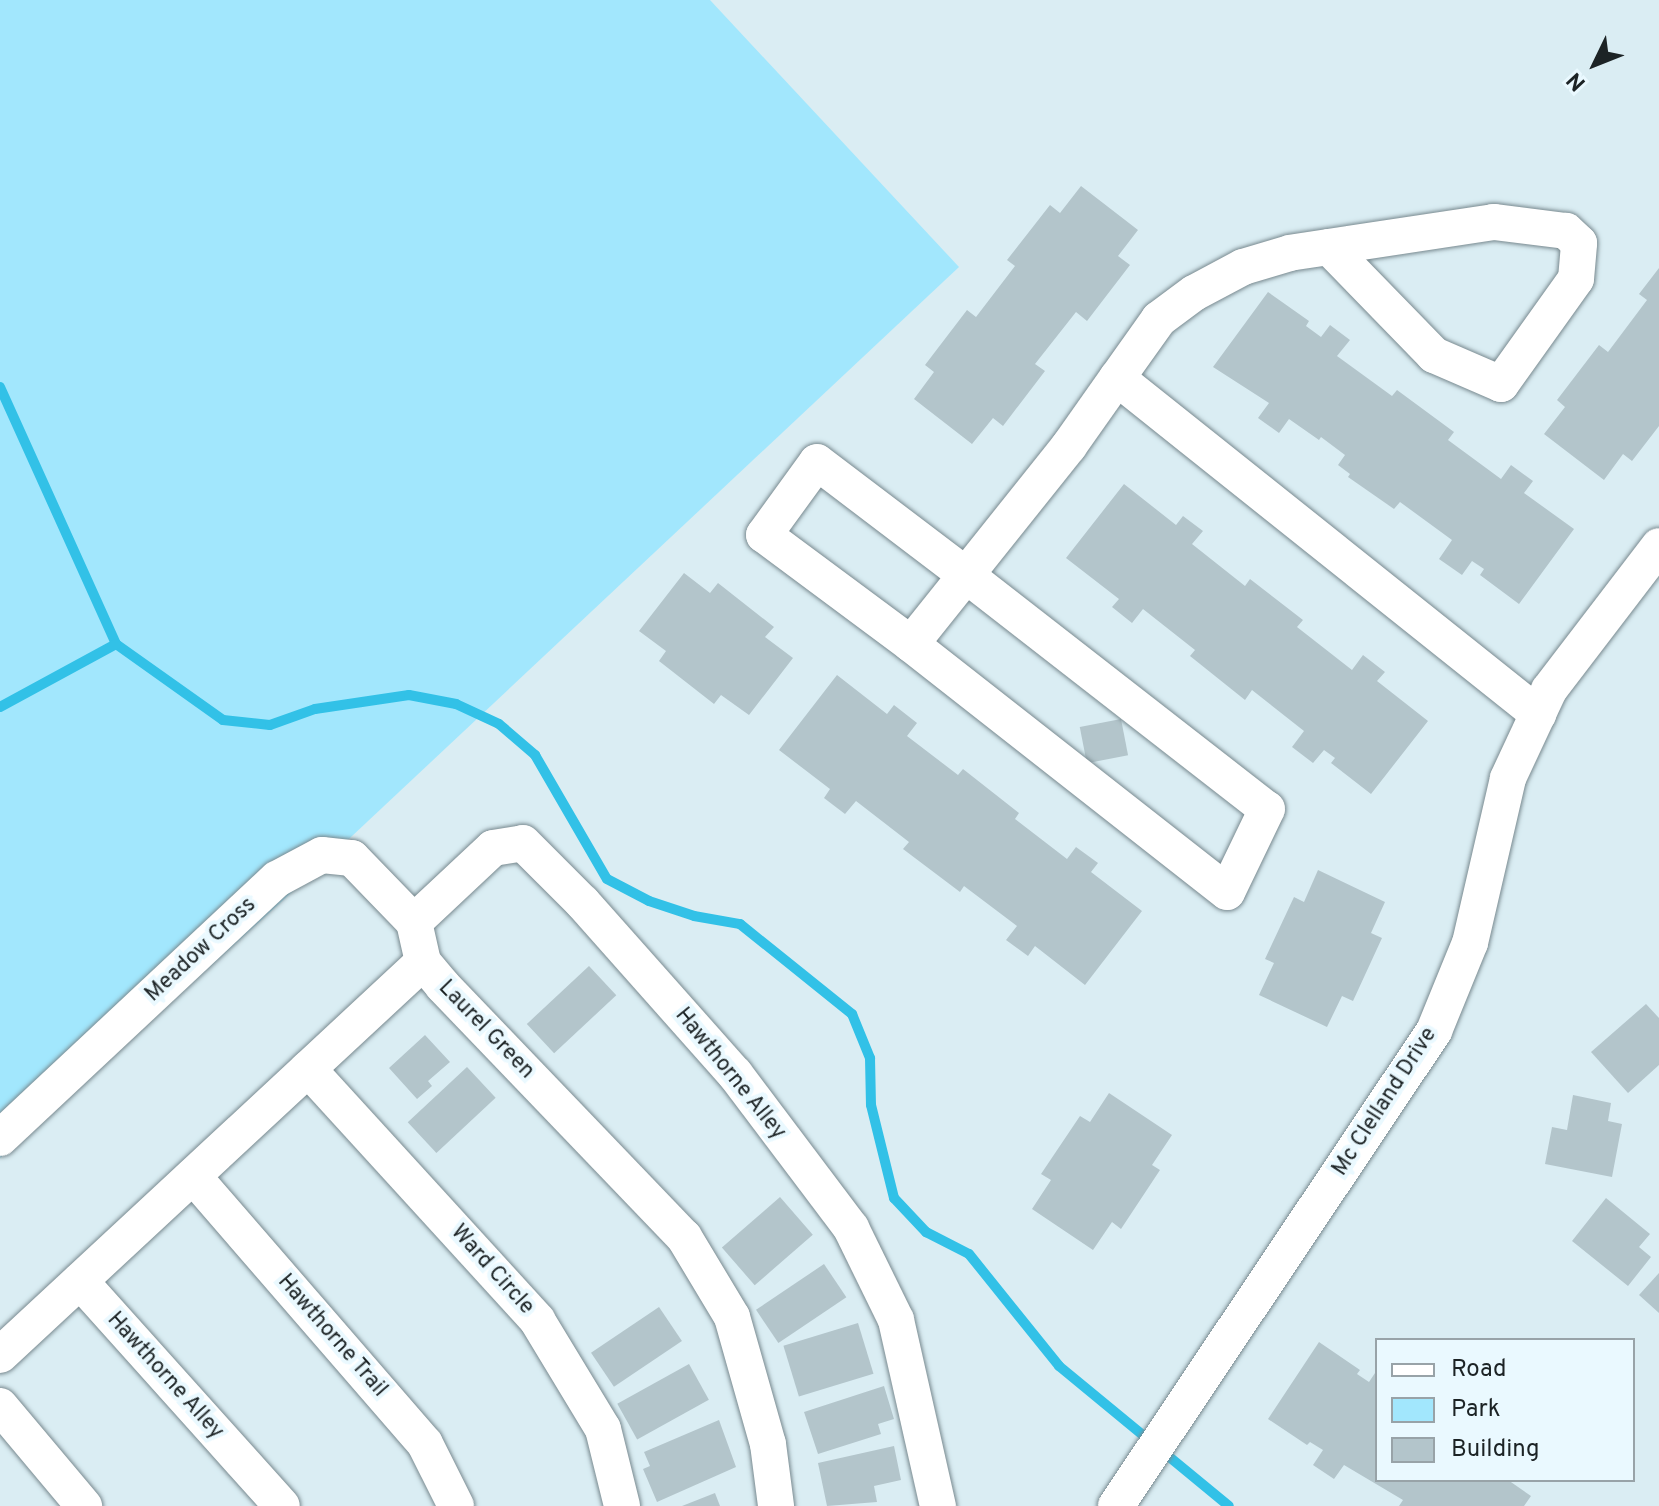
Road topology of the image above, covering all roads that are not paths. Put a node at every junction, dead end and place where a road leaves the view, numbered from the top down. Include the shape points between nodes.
1 (1329, 247) junction
2 (1117, 378) junction
3 (1659, 546) edge
4 (966, 575) junction
5 (911, 644) junction
6 (1538, 714) junction
7 (414, 922) junction
8 (423, 962) junction
9 (308, 1069) junction
10 (0, 1138) edge
11 (193, 1176) junction
12 (80, 1281) junction
13 (0, 1355) edge
14 (0, 1406) edge
15 (84, 1506) edge
16 (282, 1506) edge
17 (456, 1506) edge
18 (622, 1506) edge
19 (776, 1506) edge
20 (938, 1506) edge
21 (1116, 1506) edge

1 - 1 street via 1494,222 1566,231 1579,243 1576,279 1501,384 1434,355
1 - 2 street via 1243,267 1194,293 1159,319
2 - 4 street
2 - 6 street
3 - 6 street, Mc Clelland Drive via 1549,690
4 - 5 street
4 - 5 street via 817,462 764,535
4 - 5 street via 1267,809 1227,892
6 - 21 street, Mc Clelland Drive via 1508,778 1470,943 1434,1031
7 - 8 street
7 - 10 street, Meadow Cross via 352,858 322,855 277,879
7 - 20 street, Hawthorne Alley via 493,848 523,843 583,903 735,1074 851,1228 896,1320
8 - 9 street, Laurel Green
8 - 19 street, Laurel Green via 684,1237 732,1317 768,1444
9 - 11 street, Laurel Green
9 - 18 street, Ward Circle via 537,1320 603,1429
11 - 12 street, Laurel Green
11 - 17 street, Hawthorne Trail via 425,1444
12 - 13 street, Laurel Green
12 - 16 street, Hawthorne Alley
14 - 15 street

